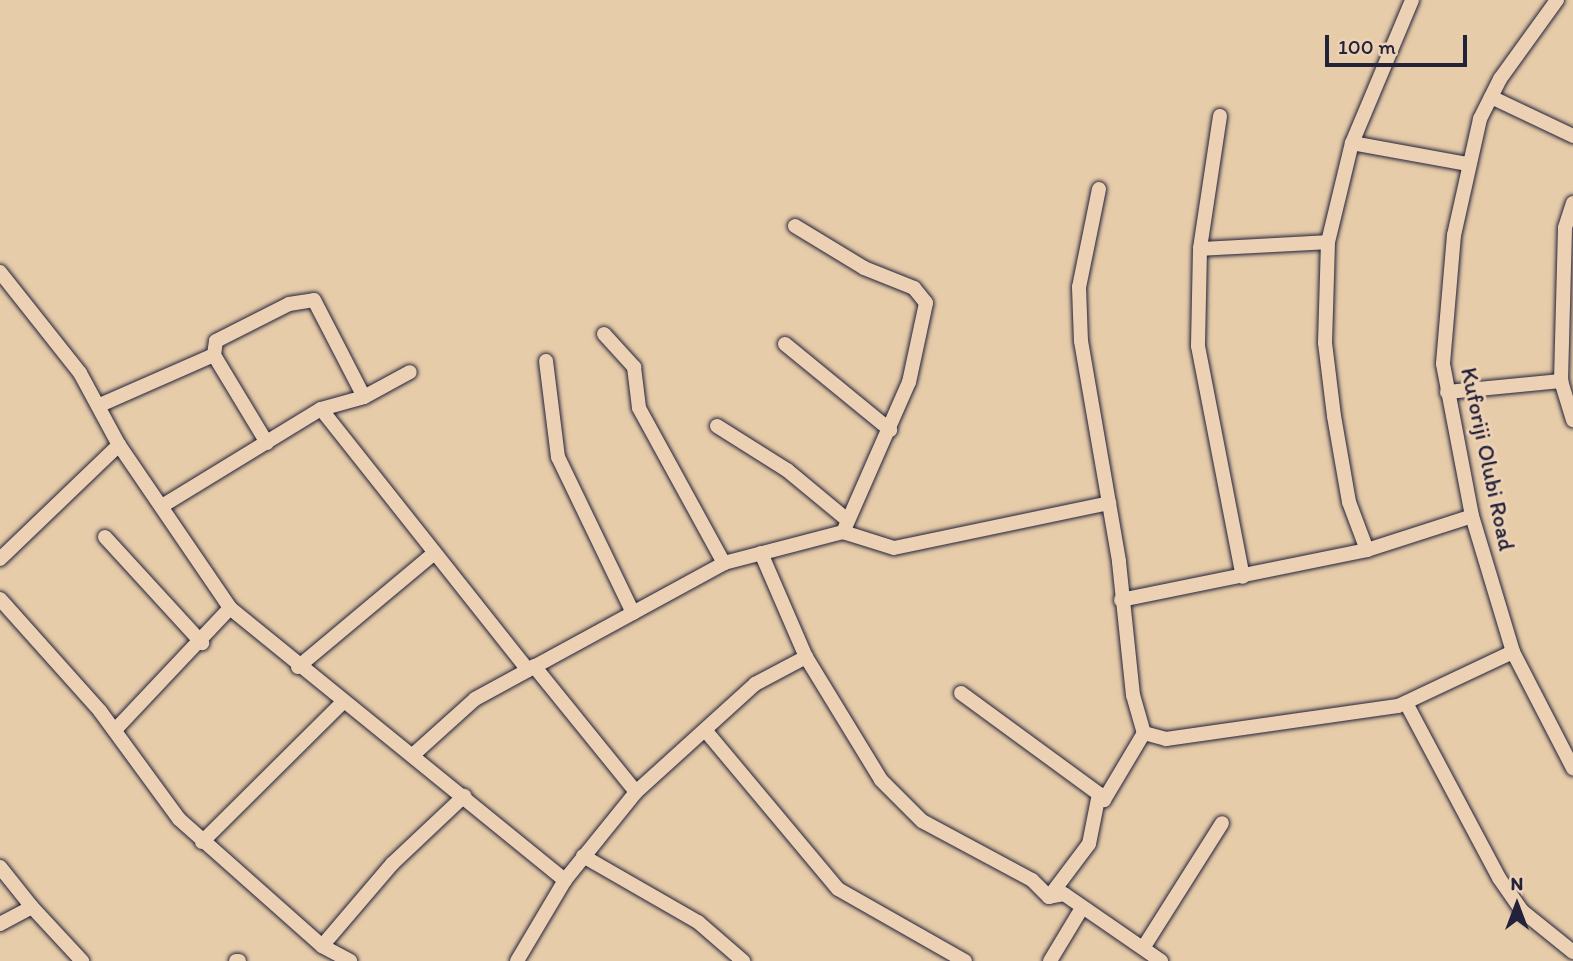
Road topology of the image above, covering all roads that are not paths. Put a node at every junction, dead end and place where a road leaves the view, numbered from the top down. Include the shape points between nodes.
1 (1412, 0) edge
2 (1557, 0) edge
3 (1491, 97) junction
4 (1220, 116) dead end
5 (1573, 136) edge
6 (1352, 143) junction
7 (1468, 164) junction
8 (1099, 189) dead end
9 (1573, 203) edge
10 (795, 226) dead end
11 (1328, 242) junction
12 (1200, 249) junction
13 (0, 272) edge
14 (604, 334) dead end
15 (785, 344) dead end
16 (214, 355) junction
17 (546, 361) dead end
18 (410, 372) dead end
19 (1561, 381) junction
20 (1447, 392) junction
21 (364, 397) junction
22 (100, 405) junction
23 (321, 409) junction
24 (1573, 420) edge
25 (717, 426) dead end
26 (890, 430) junction
27 (267, 443) junction
28 (119, 445) junction
29 (1109, 503) junction
30 (162, 506) junction
31 (1472, 516) junction
32 (844, 525) junction
33 (105, 537) dead end
34 (1367, 550) junction
35 (761, 553) junction
36 (433, 554) junction
37 (0, 559) edge
38 (724, 563) junction
39 (1243, 577) junction
40 (0, 599) edge
41 (1121, 600) junction
42 (230, 608) junction
43 (633, 613) junction
44 (202, 643) junction
45 (1513, 652) junction
46 (806, 657) junction
47 (298, 667) junction
48 (531, 668) junction
49 (961, 693) dead end
50 (1406, 703) junction
51 (342, 704) junction
52 (115, 730) junction
53 (705, 730) junction
54 (1144, 733) junction
55 (414, 754) junction
56 (1573, 768) edge
57 (636, 792) junction
58 (1099, 794) junction
59 (464, 796) junction
60 (1222, 823) dead end
61 (202, 842) junction
62 (583, 856) junction
63 (0, 867) edge
64 (565, 880) junction
65 (1049, 897) junction
66 (32, 907) junction
67 (1082, 908) junction
68 (0, 923) edge
69 (1145, 945) junction
70 (322, 946) junction
71 (1573, 952) edge
72 (524, 959) edge
73 (82, 961) edge
74 (350, 961) edge
75 (743, 961) edge
76 (965, 961) edge
77 (1050, 961) edge
78 (1161, 961) edge

1 - 6 street
2 - 3 street, Kuforiji Olubi Road
3 - 5 street
3 - 7 street, Kuforiji Olubi Road
4 - 12 street
6 - 7 street
6 - 11 street
7 - 20 street, Kuforiji Olubi Road via 1443,313
8 - 29 street via 1079,314
9 - 19 street via 1565,228
10 - 26 street via 924,298 927,317
11 - 12 street
11 - 34 street via 1325,343 1334,416 1349,502
12 - 39 street via 1198,346
13 - 22 street
14 - 38 street via 634,367 639,408
15 - 26 street
16 - 21 street via 216,341 308,298
16 - 22 street
16 - 27 street
17 - 43 street via 558,457
18 - 21 street
19 - 20 street
19 - 24 street
20 - 31 street, Kuforiji Olubi Road
21 - 23 street
22 - 28 street
23 - 27 street
23 - 36 street
25 - 32 street
26 - 32 street
27 - 30 street
28 - 30 street
28 - 37 street
29 - 32 street via 894,548
29 - 41 street
30 - 42 street
31 - 34 street
31 - 45 street, Kuforiji Olubi Road
32 - 35 street
33 - 44 street
34 - 39 street
35 - 38 street
35 - 46 street
36 - 47 street
36 - 48 street
38 - 43 street
39 - 41 street
40 - 52 street
41 - 54 street
42 - 44 street
42 - 47 street
43 - 48 street
44 - 52 street
45 - 50 street
45 - 56 street, Kuforiji Olubi Road
46 - 53 street via 755,684
46 - 65 street via 851,739 922,821 1032,880
47 - 51 street
48 - 55 street via 447,719
48 - 57 street
49 - 58 street
50 - 54 street via 1166,739
50 - 71 street via 1499,878 1521,910
51 - 55 street
51 - 61 street
52 - 61 street
53 - 57 street
53 - 76 street via 838,889
54 - 58 street via 1104,800
55 - 59 street
57 - 62 street
58 - 65 street via 1088,844
59 - 64 street
59 - 70 street via 393,863
60 - 69 street
61 - 70 street
62 - 64 street
62 - 75 street via 698,922
63 - 66 street
64 - 72 street
65 - 67 street via 1065,894
66 - 68 street
66 - 73 street
67 - 69 street
67 - 77 street
69 - 78 street
70 - 74 street

